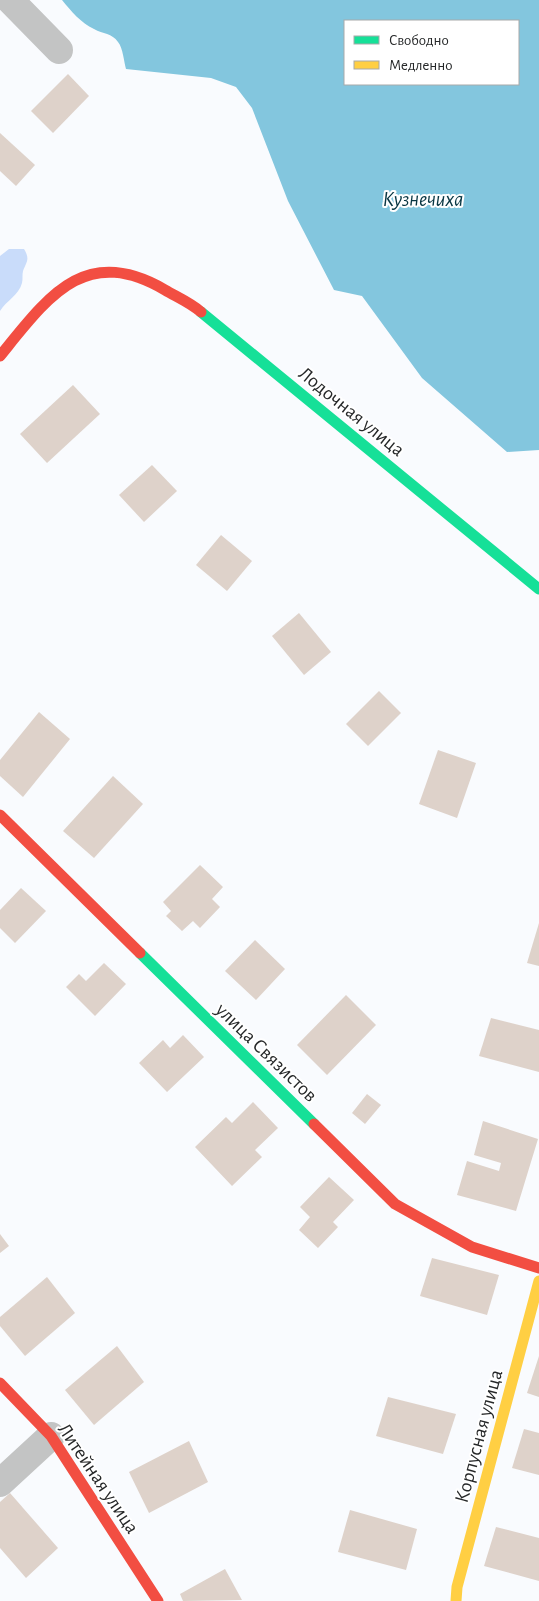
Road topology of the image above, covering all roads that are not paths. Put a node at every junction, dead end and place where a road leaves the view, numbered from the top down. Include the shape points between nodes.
1 (10, 0) edge
2 (58, 50) dead end
3 (0, 356) edge
4 (539, 589) edge
5 (0, 815) edge
6 (539, 1268) edge
7 (539, 1281) edge
8 (0, 1383) edge
9 (51, 1436) junction
10 (0, 1483) edge
11 (158, 1601) edge
12 (456, 1601) edge

1 - 2 street
3 - 4 street, Лодочная улица via 45,302 78,277 108,271 133,274 197,308
5 - 6 street, улица Связистов via 395,1204 472,1247
7 - 12 street, Корпусная улица via 457,1587
8 - 9 street, Литейная улица
9 - 10 street
9 - 11 street, Литейная улица

